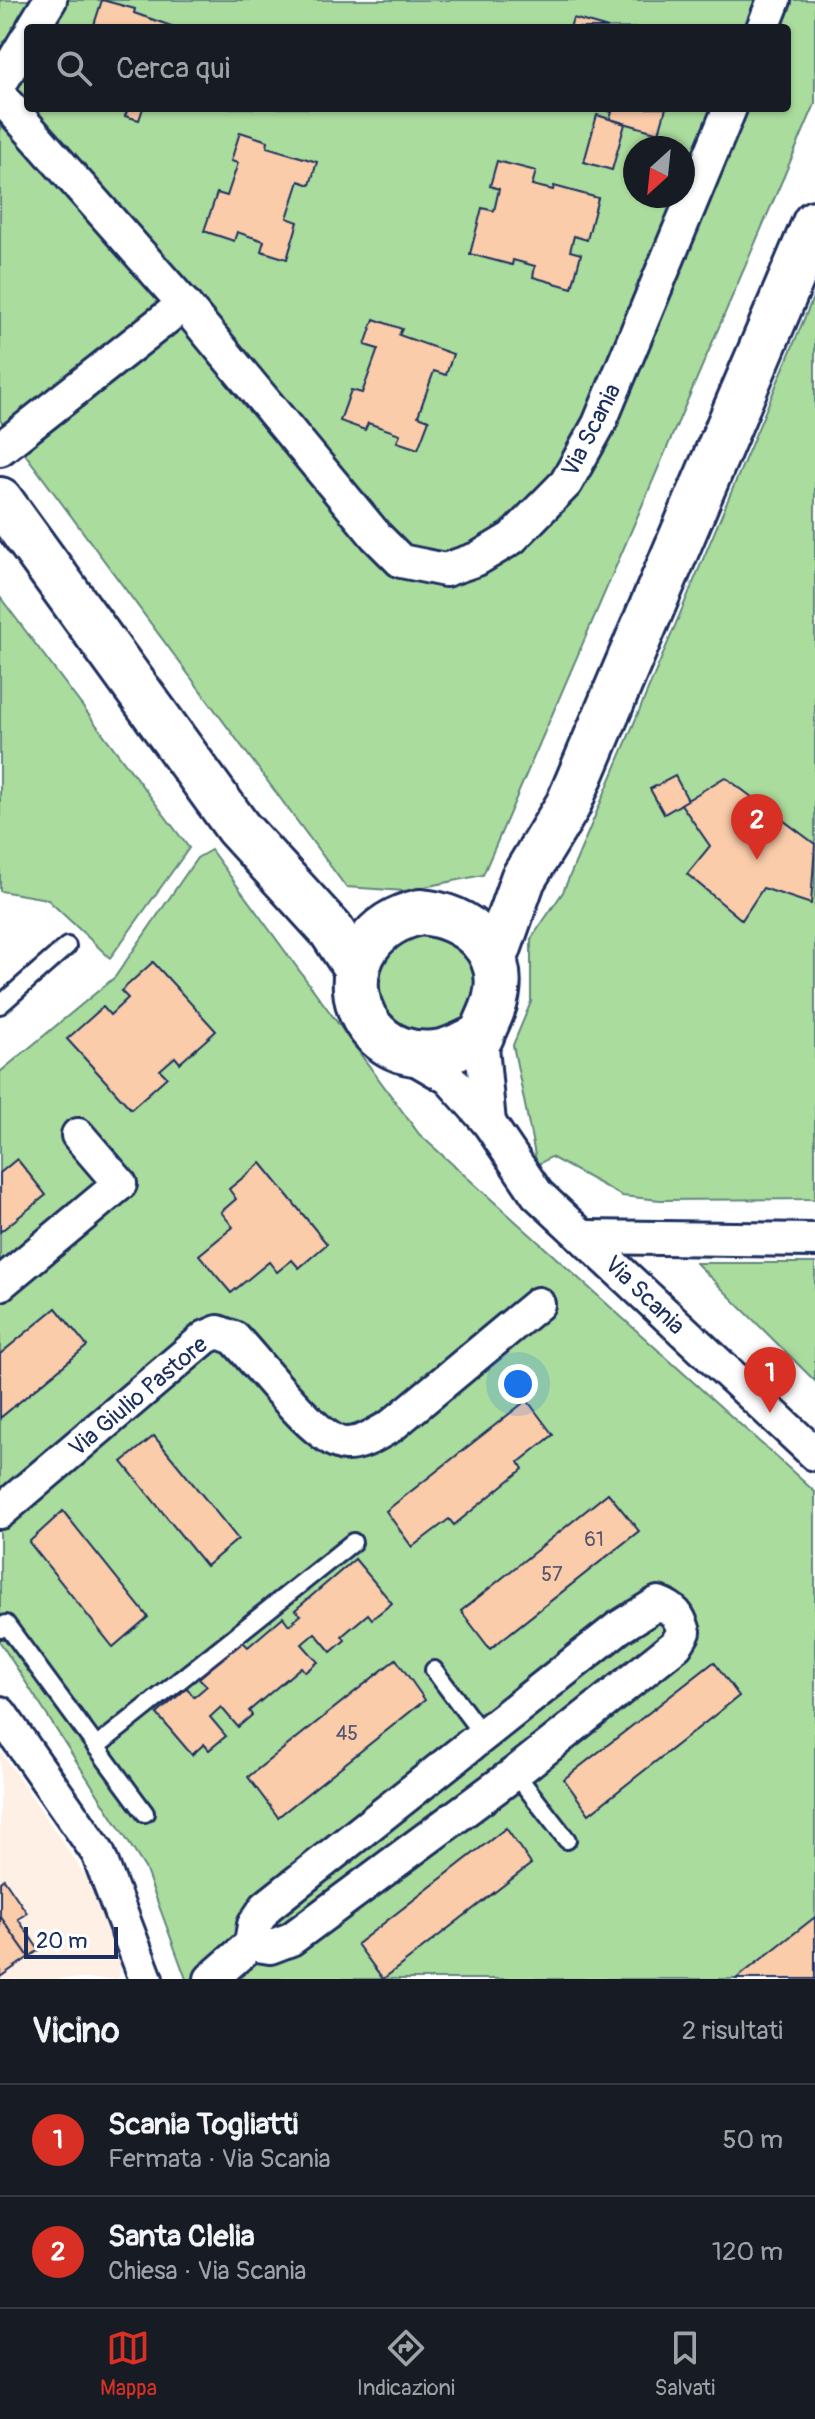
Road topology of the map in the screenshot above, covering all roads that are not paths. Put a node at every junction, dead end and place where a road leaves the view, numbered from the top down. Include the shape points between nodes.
1 (50, 0) edge
2 (774, 0) edge
3 (35, 24) edge
4 (765, 24) edge
5 (24, 44) edge
6 (0, 84) edge
7 (0, 96) edge
8 (728, 112) edge
9 (815, 223) edge
10 (184, 304) junction
11 (0, 449) edge
12 (0, 500) edge
13 (523, 879) junction
14 (287, 884) junction
15 (443, 913) junction
16 (398, 917) junction
17 (67, 946) dead end
18 (494, 961) junction
19 (356, 968) junction
20 (0, 1005) edge
21 (481, 1036) junction
22 (398, 1049) junction
23 (489, 1123) junction
24 (78, 1135) dead end
25 (585, 1237) junction
26 (815, 1240) edge
27 (0, 1284) edge
28 (538, 1304) dead end
29 (815, 1454) edge
30 (0, 1512) edge
31 (353, 1542) dead end
32 (0, 1629) edge
33 (434, 1670) dead end
34 (0, 1713) edge
35 (482, 1734) junction
36 (96, 1747) junction
37 (515, 1773) junction
38 (145, 1813) dead end
39 (567, 1840) dead end
40 (251, 1944) junction
41 (137, 1971) edge
42 (211, 1979) edge

1 - 3 street
2 - 4 street
5 - 6 street
7 - 10 street, Via Scania
8 - 10 street, Via Scania via 599,424 566,483 512,538 477,559 445,570 401,561
9 - 13 main road via 568,805
10 - 11 street
12 - 14 main road, Via Scania via 202,781
13 - 15 main road
13 - 18 main road
14 - 16 main road via 350,907
14 - 19 main road, Via Scania via 331,930
15 - 16 main road
15 - 18 main road via 465,923
16 - 19 main road via 364,947
17 - 20 lane
18 - 21 main road, Via Scania via 495,1002
19 - 22 main road, Via Scania via 359,1006 367,1024
21 - 22 main road via 437,1053
21 - 23 street, Via Scania
22 - 23 street, Via Scania via 449,1078
23 - 25 street, Via Scania via 537,1194
24 - 27 street via 120,1184
25 - 26 street
25 - 29 street, Via Scania
28 - 30 street, Via Giulio Pastore via 391,1426 346,1444 319,1431 234,1338 218,1332
31 - 36 lane
32 - 36 lane via 6,1624
33 - 35 lane
34 - 41 street via 98,1853
35 - 37 street via 637,1614 658,1603 672,1608 684,1632 676,1645
35 - 40 street via 266,1907 254,1925
36 - 38 lane
37 - 39 lane
37 - 40 street via 291,1939 270,1947
40 - 42 street

